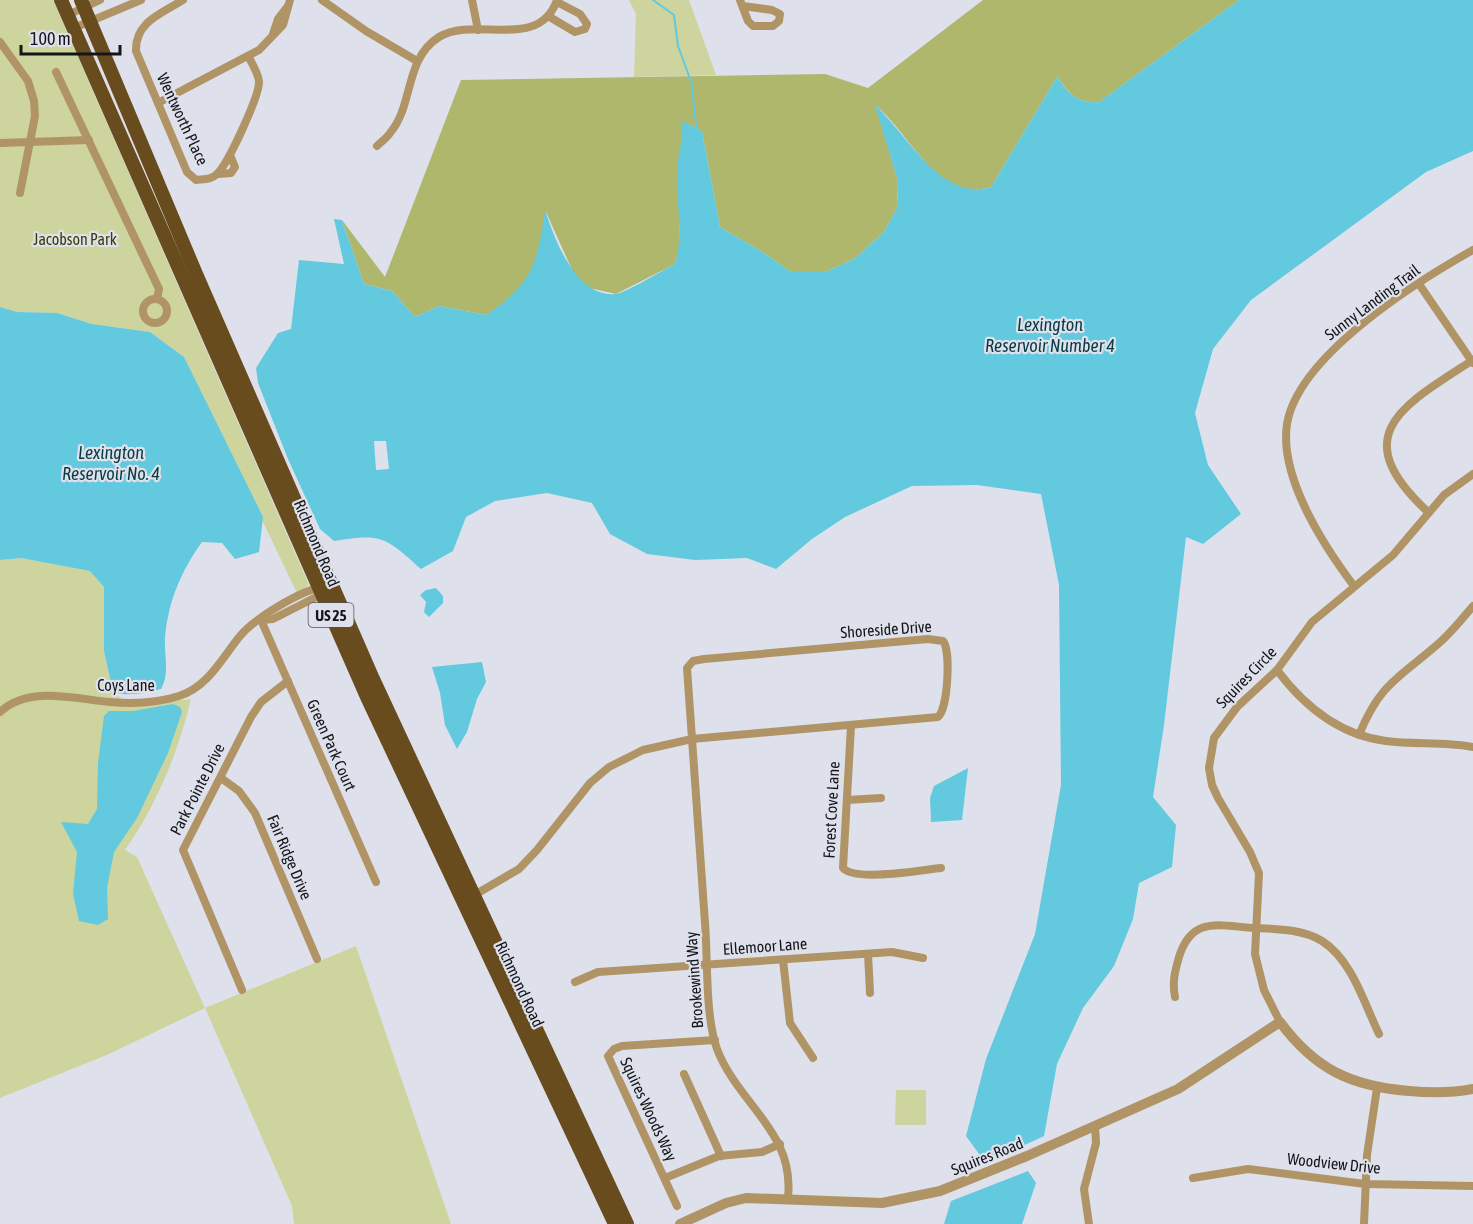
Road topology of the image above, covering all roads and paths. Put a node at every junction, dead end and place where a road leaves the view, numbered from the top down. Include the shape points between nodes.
1 (61, 0) edge
2 (100, 0) edge
3 (141, 0) edge
4 (183, 0) edge
5 (322, 0) edge
6 (472, 0) edge
7 (557, 1) edge
8 (289, 3) edge
9 (82, 4) edge
10 (68, 15) junction
11 (548, 16) junction
12 (90, 21) junction
13 (74, 28) junction
14 (478, 30) junction
15 (0, 42) edge
16 (248, 56) junction
17 (417, 61) junction
18 (56, 72) dead end
19 (158, 103) junction
20 (89, 140) junction
21 (28, 142) junction
22 (0, 143) edge
23 (377, 146) dead end
24 (20, 193) dead end
25 (1473, 250) edge
26 (1419, 284) junction
27 (157, 299) dead end
28 (1472, 361) edge
29 (1473, 474) edge
30 (1428, 513) junction
31 (1354, 586) junction
32 (324, 590) junction
33 (1473, 606) edge
34 (261, 620) junction
35 (1277, 670) junction
36 (288, 681) junction
37 (0, 712) edge
38 (850, 726) junction
39 (1359, 735) junction
40 (692, 739) junction
41 (1473, 747) edge
42 (220, 778) junction
43 (881, 798) dead end
44 (847, 800) junction
45 (941, 868) dead end
46 (376, 882) dead end
47 (468, 899) junction
48 (1255, 928) junction
49 (868, 954) junction
50 (923, 958) dead end
51 (317, 959) dead end
52 (783, 960) junction
53 (708, 965) junction
54 (575, 982) dead end
55 (242, 990) dead end
56 (870, 993) dead end
57 (1175, 997) dead end
58 (1280, 1022) junction
59 (1379, 1034) dead end
60 (714, 1040) junction
61 (813, 1058) dead end
62 (684, 1074) dead end
63 (1377, 1089) junction
64 (1473, 1089) edge
65 (1095, 1126) junction
66 (780, 1144) junction
67 (721, 1156) junction
68 (665, 1178) junction
69 (1193, 1178) dead end
70 (1365, 1184) junction
71 (1473, 1186) edge
72 (788, 1197) junction
73 (677, 1206) dead end
74 (615, 1224) edge
75 (627, 1224) edge
76 (680, 1224) edge
77 (1089, 1224) edge
78 (1364, 1224) edge

1 - 10 highway, Richmond Road / US 25
2 - 9 street
3 - 12 street
4 - 19 street, Wentworth Place via 144,24 136,44
5 - 17 street
6 - 14 street
7 - 11 street
7 - 11 street via 580,14 587,24 585,29 575,32
8 - 16 street via 273,34
9 - 10 street
9 - 12 highway, Richmond Road / US 25
10 - 13 highway, Richmond Road / US 25
11 - 14 street via 523,29
12 - 13 street
12 - 32 highway, Richmond Road / US 25
13 - 32 highway, Richmond Road / US 25
14 - 17 street via 439,37
15 - 21 street via 28,81 34,100 35,116
16 - 19 street
16 - 19 street, Wentworth Place via 259,81 257,94 230,155 218,174 209,179 196,180 187,172
17 - 23 street via 397,123
18 - 20 street
20 - 21 street
20 - 27 street via 159,289
21 - 22 street
21 - 24 street
25 - 26 street, Sunny Landing Trail
26 - 28 street
26 - 31 street, Sunny Landing Trail via 1336,345 1301,387 1287,425 1288,460 1294,478 1325,546
28 - 30 street via 1400,411 1390,429 1387,447 1391,463 1408,492
29 - 30 street, Squires Circle via 1444,495
30 - 31 street, Squires Circle via 1393,555
31 - 35 street, Squires Circle via 1312,622
32 - 34 street, Coys Lane via 270,611
32 - 47 highway, Richmond Road / US 25
33 - 39 street via 1440,643 1385,686
34 - 36 street, Green Park Court
34 - 37 street, Coys Lane via 244,631 205,680 178,696 128,703 31,697 15,701
35 - 39 street via 1317,714
35 - 48 street, Squires Circle via 1222,724 1210,751 1209,768 1218,798 1258,873
36 - 42 street, Park Pointe Drive via 257,707
36 - 46 street, Green Park Court
38 - 40 street, Shoreside Drive
38 - 40 street, Shoreside Drive via 940,716 945,703 946,643 928,639 693,661 687,668
38 - 44 street, Forest Cove Lane
39 - 41 street via 1385,741 1452,742
40 - 47 street, Shoreside Drive via 643,750 609,767 578,796 524,864
40 - 53 street, Brookewind Way
42 - 51 street, Fair Ridge Drive via 239,791 255,813
42 - 55 street, Park Pointe Drive via 183,853
43 - 44 street
44 - 45 street, Forest Cove Lane via 844,871 864,874
47 - 74 highway, Richmond Road / US 25
47 - 75 highway, Richmond Road / US 25
48 - 57 street via 1206,926 1189,934 1174,978
48 - 58 street via 1259,973
48 - 59 street via 1304,933 1332,949 1349,971
49 - 50 street, Ellemoor Lane via 902,953
49 - 52 street, Ellemoor Lane
49 - 56 street
52 - 53 street, Ellemoor Lane
52 - 61 street via 790,1023
53 - 54 street, Ellemoor Lane via 598,972
53 - 60 street, Brookewind Way
58 - 63 street via 1319,1063 1345,1078
58 - 65 street, Squires Road via 1178,1089
60 - 66 street, Brookewind Way via 725,1065
60 - 68 street, Squires Woods Way via 622,1046 609,1054
62 - 67 street
63 - 64 street
63 - 70 street
65 - 72 street, Squires Road via 920,1197 882,1203
65 - 77 street via 1096,1143 1084,1189
66 - 67 street, Squires Woods Way via 762,1152
66 - 72 street, Brookewind Way via 787,1163
67 - 68 street, Squires Woods Way
68 - 73 street, Squires Woods Way
69 - 70 street, Woodview Drive via 1248,1169
70 - 71 street, Woodview Drive
70 - 78 street
72 - 76 street, Squires Road via 736,1200

